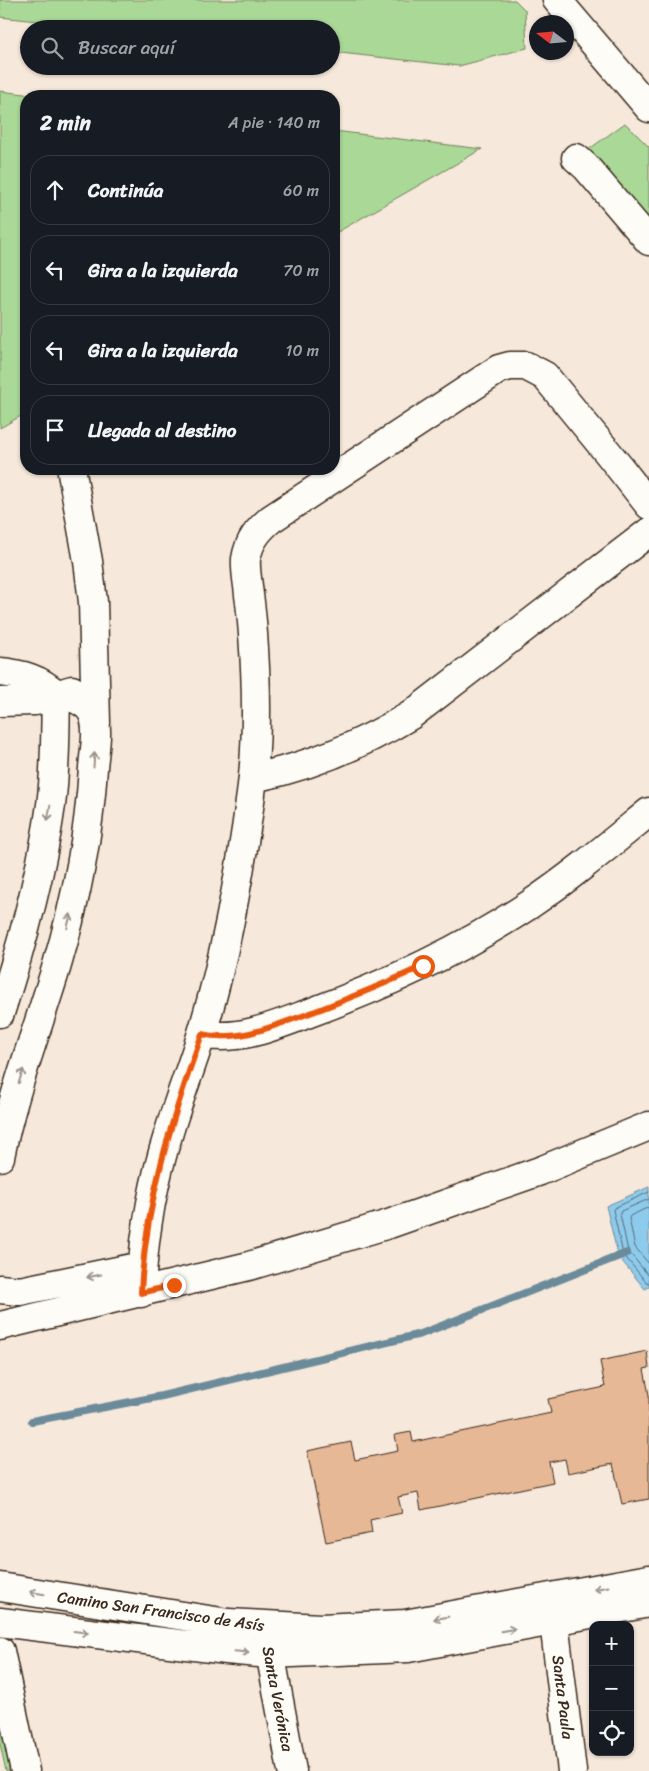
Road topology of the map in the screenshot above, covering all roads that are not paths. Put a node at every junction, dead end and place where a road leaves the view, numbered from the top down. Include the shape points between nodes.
1 (557, 0) edge
2 (649, 108) edge
3 (576, 158) dead end
4 (649, 242) edge
5 (72, 475) edge
6 (339, 475) edge
7 (340, 475) edge
8 (649, 505) edge
9 (649, 532) edge
10 (95, 658) junction
11 (0, 672) edge
12 (56, 694) junction
13 (0, 702) edge
14 (96, 723) junction
15 (254, 778) junction
16 (649, 812) edge
17 (0, 1013) edge
18 (202, 1034) junction
19 (649, 1126) edge
20 (0, 1157) edge
21 (142, 1266) junction
22 (0, 1289) edge
23 (141, 1293) junction
24 (0, 1326) edge
25 (649, 1579) edge
26 (0, 1587) edge
27 (649, 1603) edge
28 (0, 1622) edge
29 (554, 1622) junction
30 (265, 1626) junction
31 (0, 1651) edge
32 (269, 1654) junction
33 (25, 1771) edge
34 (292, 1771) edge
35 (572, 1771) edge

1 - 2 street
3 - 4 street
5 - 10 street via 88,560
6 - 15 street via 262,527 254,536 246,560 256,675
7 - 8 street via 499,370 516,365 526,366 545,376
9 - 15 street via 411,715 371,737 310,762
10 - 12 street via 92,671 83,683
10 - 14 street
11 - 12 street via 24,675
12 - 13 street via 35,702
12 - 14 street via 83,703
12 -> 17 street via 51,804 41,863
20 -> 14 street via 20,1079 64,941 75,893 93,780
15 - 18 street via 238,886
16 - 18 street via 547,893 448,954 388,983 267,1028 224,1037
18 - 21 street via 168,1133
19 - 23 street via 540,1171 389,1224 249,1266
21 -> 22 street via 20,1291
21 - 23 street
23 - 24 street
25 -> 30 street, Camino San Francisco de Asís via 405,1624 328,1628
30 -> 26 street, Camino San Francisco de Asís
27 - 29 street, Camino San Francisco de Asís
28 -> 32 street, Camino San Francisco de Asís
32 -> 29 street, Camino San Francisco de Asís via 408,1648
29 - 35 street, Santa Paula
30 - 32 street, Santa Verónica
31 - 33 street
32 - 34 street, Santa Verónica

